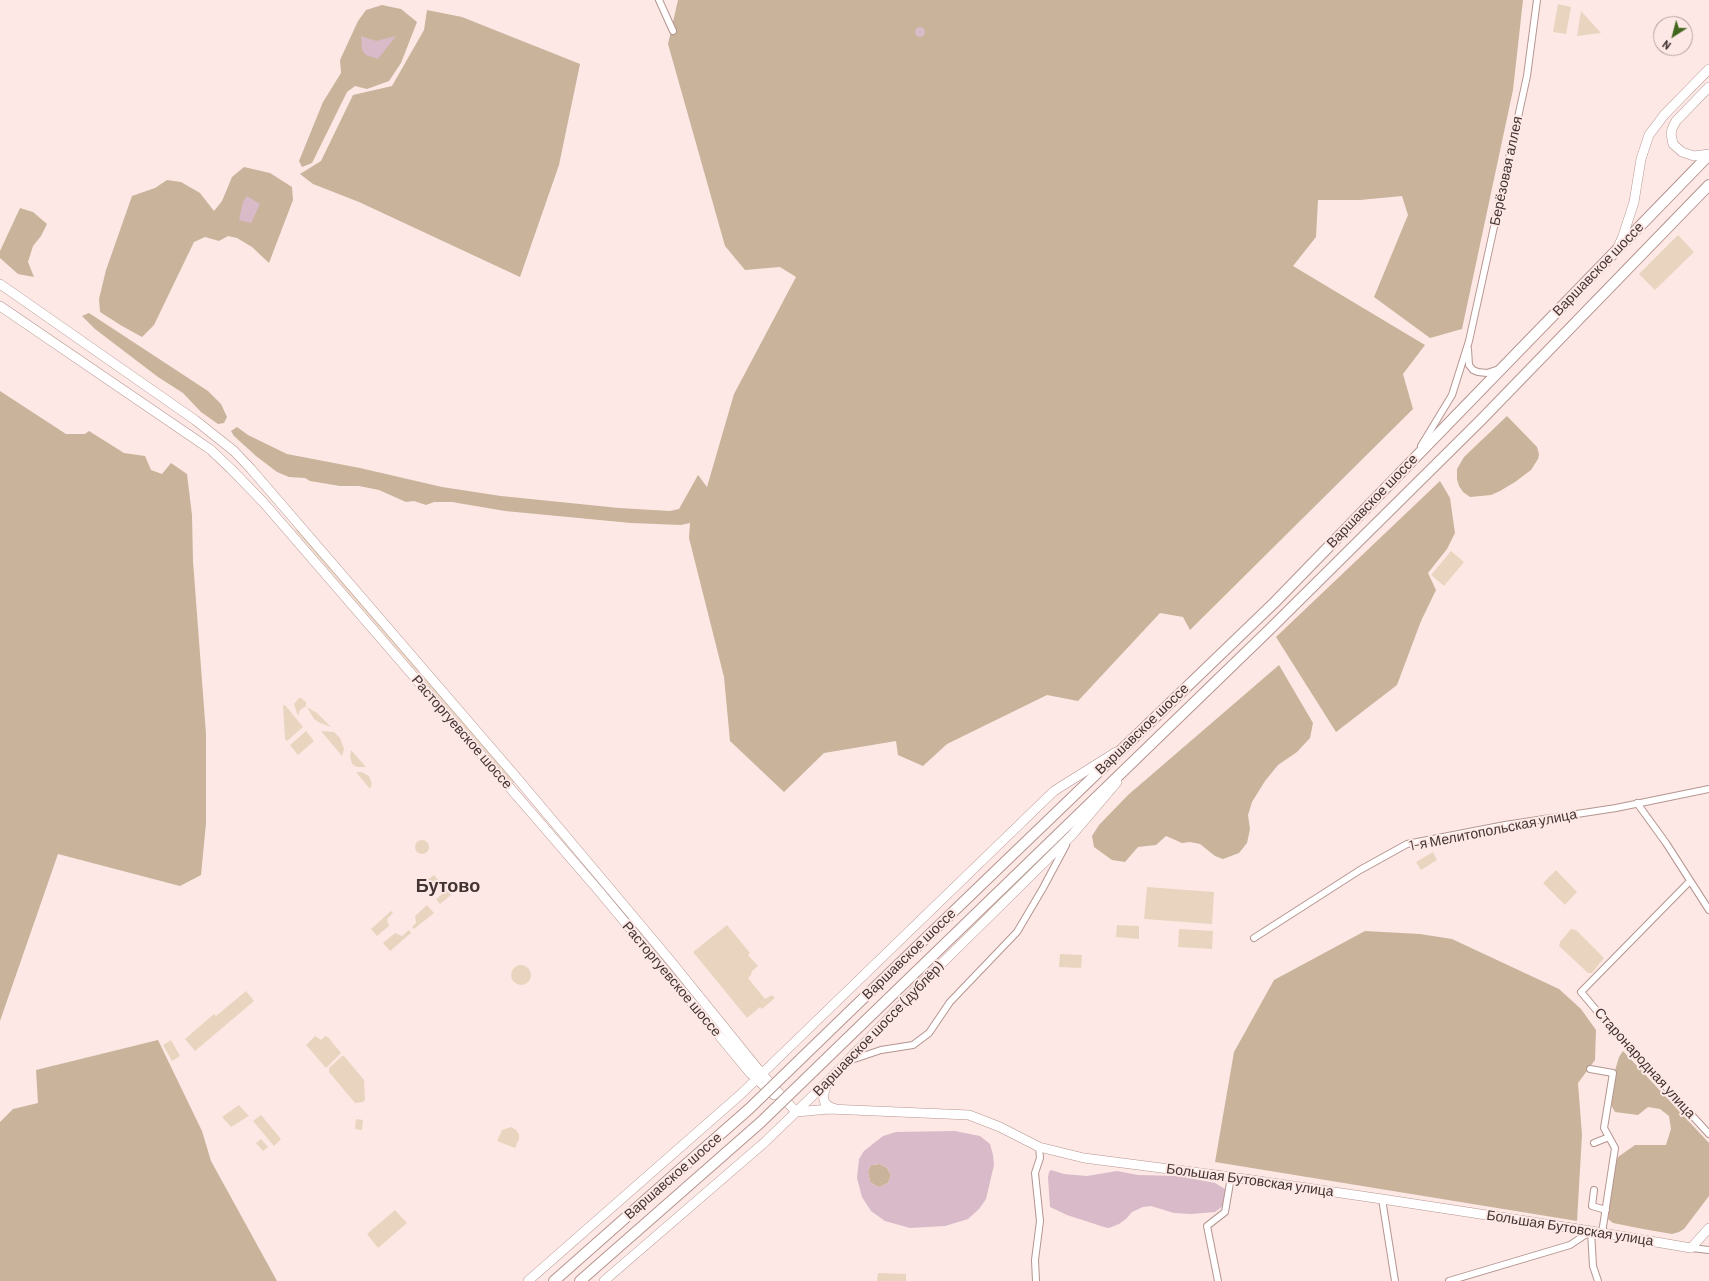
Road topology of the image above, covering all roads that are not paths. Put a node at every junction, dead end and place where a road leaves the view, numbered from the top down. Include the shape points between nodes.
1 (659, 0) edge
2 (1537, 0) edge
3 (673, 32) dead end
4 (1709, 69) edge
5 (1709, 88) edge
6 (1709, 155) edge
7 (1709, 185) edge
8 (1616, 251) junction
9 (0, 284) edge
10 (0, 306) edge
11 (1469, 341) junction
12 (1501, 368) junction
13 (1415, 456) junction
14 (1122, 748) junction
15 (1135, 760) junction
16 (1709, 789) edge
17 (1637, 803) junction
18 (1072, 836) junction
19 (1690, 881) junction
20 (1709, 910) edge
21 (1254, 938) dead end
22 (848, 1062) junction
23 (1590, 1069) dead end
24 (759, 1077) junction
25 (829, 1080) junction
26 (837, 1110) junction
27 (796, 1112) junction
28 (1709, 1134) edge
29 (1609, 1137) junction
30 (1594, 1143) dead end
31 (1039, 1147) junction
32 (1231, 1177) junction
33 (1594, 1190) dead end
34 (1382, 1199) junction
35 (1606, 1210) junction
36 (1709, 1228) edge
37 (1591, 1231) junction
38 (1602, 1233) junction
39 (1691, 1248) junction
40 (1709, 1250) edge
41 (528, 1281) edge
42 (554, 1281) edge
43 (580, 1281) edge
44 (604, 1281) edge
45 (1036, 1281) edge
46 (1218, 1281) edge
47 (1396, 1281) edge
48 (1449, 1281) edge
49 (1598, 1281) edge

1 - 3 street
2 - 11 street, Берёзовая аллея via 1527,76
4 - 8 main road via 1653,128 1641,159 1634,202
5 - 6 main road via 1672,129 1674,144 1679,150 1690,156
6 - 8 main road, Варшавское шоссе
7 - 15 main road, Варшавское шоссе via 1481,420
8 - 12 main road, Варшавское шоссе
9 - 24 main road, Расторгуевское шоссе via 160,395 234,451 370,606 611,890
10 - 24 main road, Расторгуевское шоссе via 211,450 264,503
11 - 12 street, Берёзовая аллея via 1469,365 1473,370 1488,373
11 - 13 street, Берёзовая аллея via 1452,395
12 - 13 main road, Варшавское шоссе
13 - 14 main road, Варшавское шоссе via 1275,602
14 - 24 main road via 1054,791
14 - 42 main road, Варшавское шоссе, bridge via 749,1109
15 - 18 main road, Варшавское шоссе (дублёр)
15 - 43 main road, Варшавское шоссе, bridge via 761,1122
16 - 17 street, 1-я Мелитопольская улица
17 - 19 street via 1666,842
17 - 21 street, 1-я Мелитопольская улица via 1407,844 1360,870
18 - 22 main road, Варшавское шоссе (дублёр) via 928,977
18 - 22 street via 1017,932 950,1002 929,1033 913,1045 881,1050
19 - 20 street
19 - 28 street, Старонародная улица via 1581,992
22 - 25 main road, Варшавское шоссе (дублёр)
23 - 29 street via 1613,1073 1604,1128
24 - 27 main road
24 - 41 main road
25 - 26 main road via 822,1096 825,1103
25 - 27 main road, Варшавское шоссе (дублёр)
26 - 27 main road, Большая Бутовская улица
26 - 31 main road, Большая Бутовская улица via 969,1115
27 - 44 main road, Варшавское шоссе (дублёр) via 765,1142
29 - 30 street
29 - 35 street via 1615,1148
31 - 32 main road, Большая Бутовская улица via 1084,1158
31 - 45 street via 1040,1158 1035,1173 1040,1221 1035,1260
32 - 34 main road, Большая Бутовская улица
32 - 46 street via 1225,1212 1207,1226
33 - 35 street via 1592,1206
34 - 37 main road, Большая Бутовская улица
34 - 47 street
35 - 38 street
36 - 39 main road
37 - 38 main road, Большая Бутовская улица
37 - 48 street via 1570,1246
37 - 49 street via 1593,1266
38 - 39 main road, Большая Бутовская улица
39 - 40 street, Большая Бутовская улица

